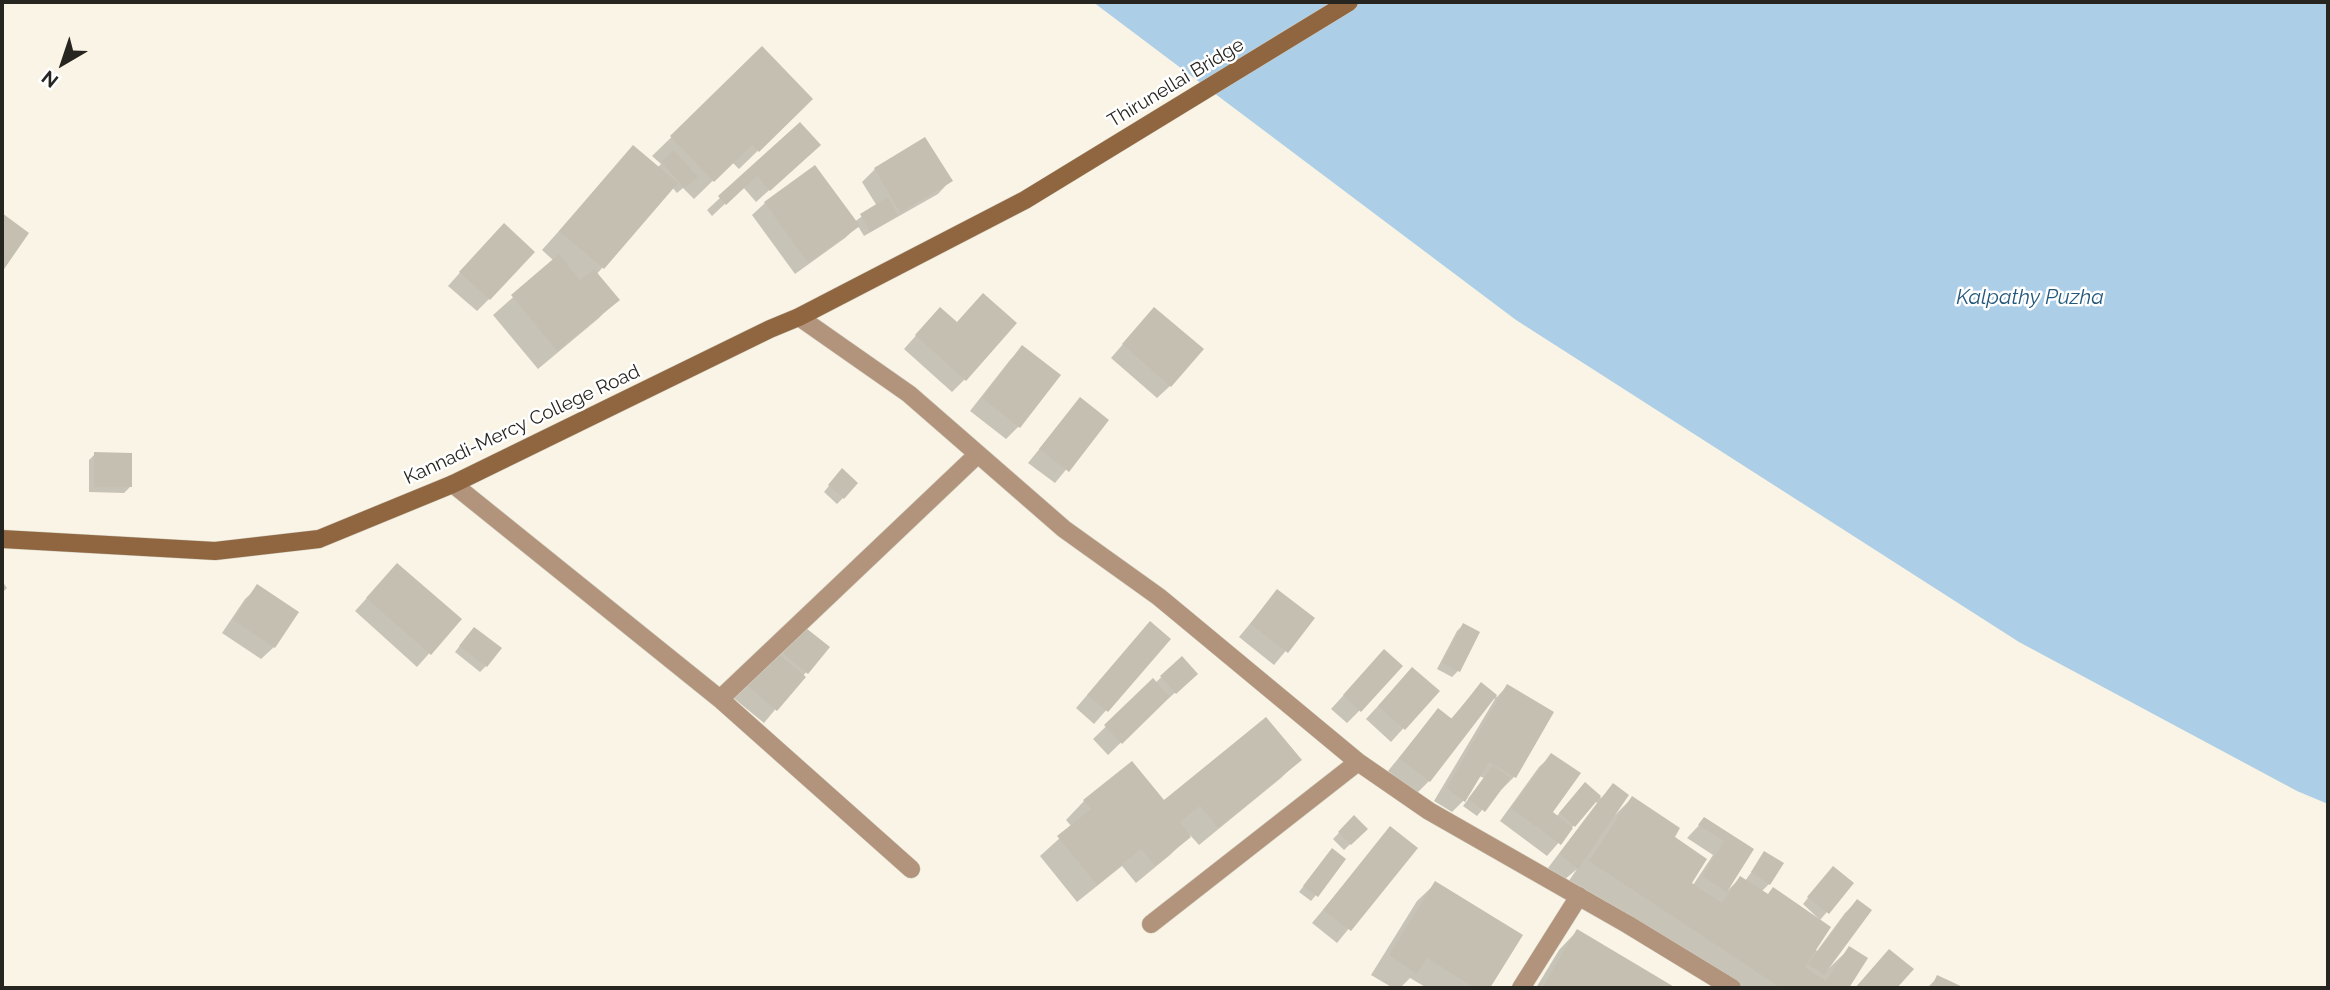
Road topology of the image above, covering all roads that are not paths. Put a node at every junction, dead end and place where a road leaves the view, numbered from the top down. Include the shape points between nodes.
1 (1349, 2) edge
2 (1025, 200) joint
3 (799, 317) junction
4 (978, 454) junction
5 (453, 484) junction
6 (2, 539) edge
7 (720, 699) junction
8 (1358, 762) junction
9 (911, 869) dead end
10 (1579, 896) junction
11 (1151, 924) dead end
12 (1521, 988) edge
13 (1732, 988) edge

1 - 2 main road, Thirunellai Bridge
2 - 3 main road, Kannadi-Mercy College Road
3 - 4 street via 909,394
3 - 5 main road, Kannadi-Mercy College Road
4 - 7 street
4 - 8 street via 1064,529 1159,597
5 - 6 main road, Kannadi-Mercy College Road via 319,539 215,551
5 - 7 street
7 - 9 street
8 - 10 street via 1429,811
8 - 11 street
10 - 12 street
10 - 13 street

